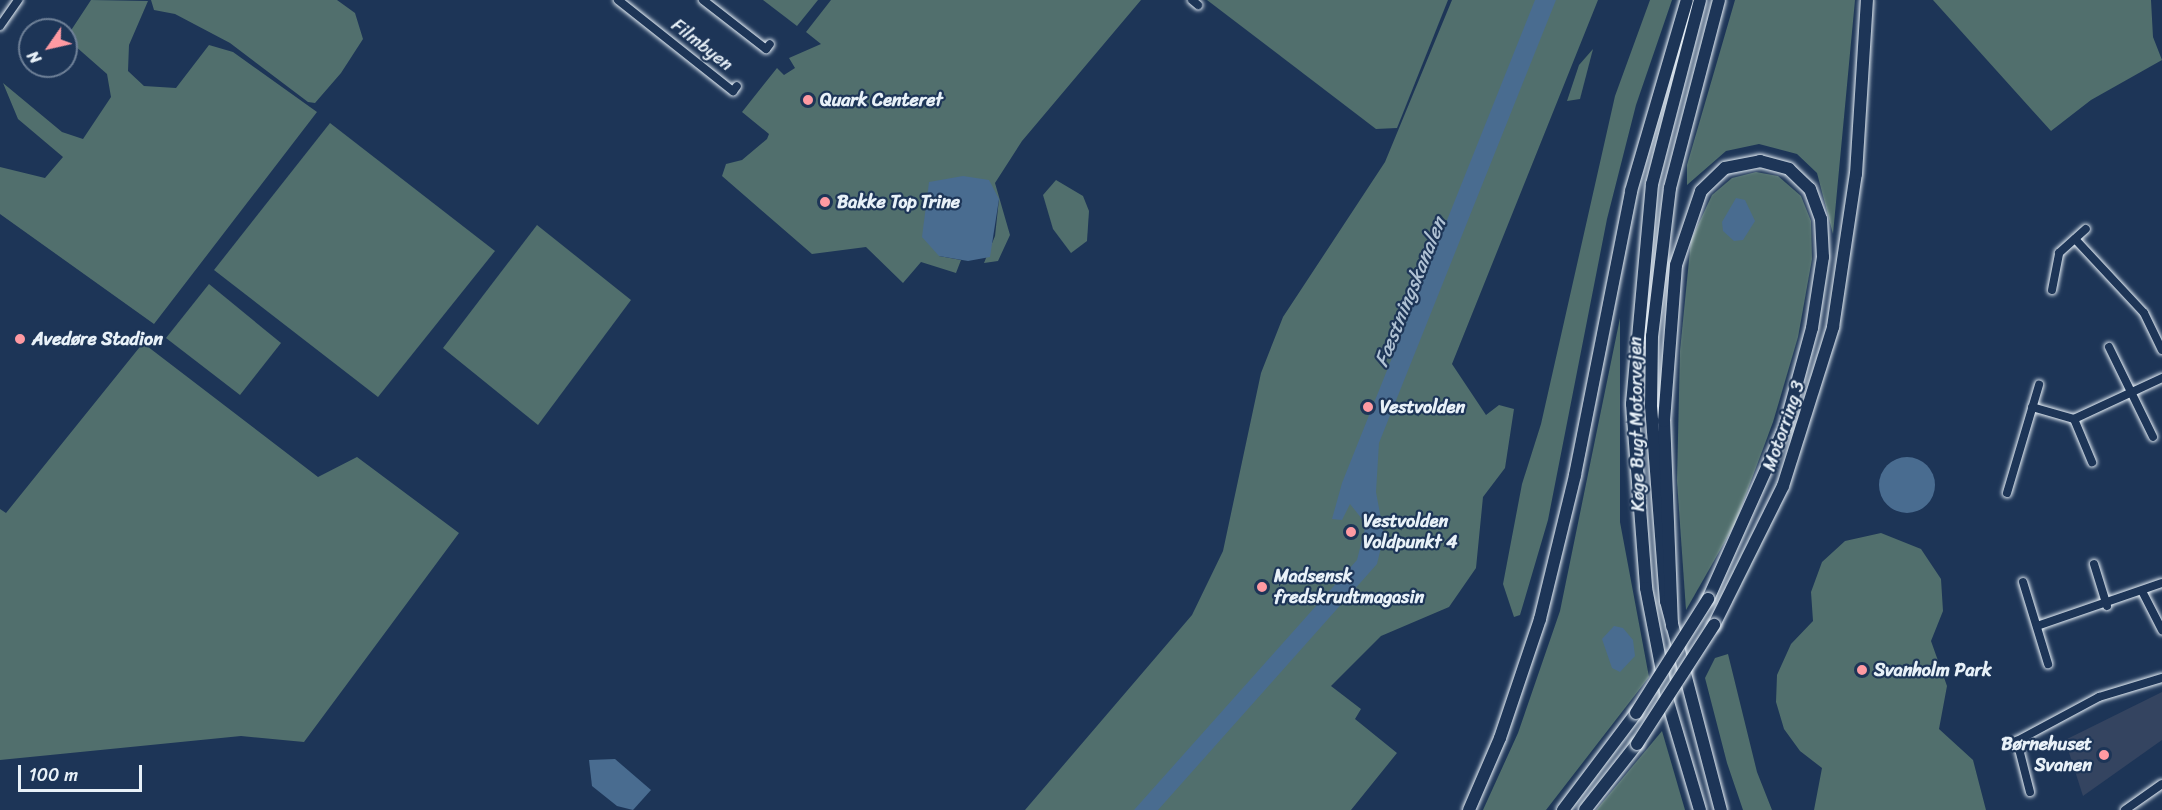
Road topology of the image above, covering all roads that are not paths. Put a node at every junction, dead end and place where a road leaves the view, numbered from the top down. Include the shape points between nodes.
1 (18, 0) edge
2 (618, 0) edge
3 (703, 0) edge
4 (1687, 0) edge
5 (1700, 0) edge
6 (1719, 0) edge
7 (1867, 0) edge
8 (0, 26) edge
9 (770, 44) dead end
10 (737, 86) dead end
11 (2086, 229) dead end
12 (2075, 239) junction
13 (2052, 290) dead end
14 (2109, 347) dead end
15 (2162, 350) edge
16 (2162, 378) edge
17 (2039, 384) dead end
18 (2132, 393) junction
19 (2032, 407) junction
20 (2074, 419) junction
21 (2153, 437) dead end
22 (2092, 462) dead end
23 (2007, 493) dead end
24 (2094, 564) dead end
25 (2023, 582) dead end
26 (2162, 583) edge
27 (2143, 593) junction
28 (2107, 606) junction
29 (1672, 626) junction
30 (2037, 626) junction
31 (2162, 630) edge
32 (2048, 664) dead end
33 (2162, 678) edge
34 (2162, 784) edge
35 (2030, 792) dead end
36 (1469, 810) edge
37 (1563, 810) edge
38 (1586, 810) edge
39 (1700, 810) edge
40 (1721, 810) edge
41 (2125, 810) edge

1 - 8 street
2 - 10 street, Filmbyen via 734,91
3 - 9 street, Filmbyen via 766,49
4 - 36 highway via 1631,191 1575,475 1540,619 1509,717
5 - 39 highway, Køge Bugt Motorvejen via 1652,184 1632,404 1646,588 1668,702
6 - 29 highway, Køge Bugt Motorvejen via 1678,145 1652,336 1652,461
7 - 38 highway, Motorring 3, bridge via 1855,185 1830,338 1783,486 1714,625 1637,744
11 - 12 street
12 - 13 street via 2059,253
12 - 15 street via 2144,313
14 - 18 street
16 - 18 street
17 - 19 street
18 - 20 street
18 - 21 street
19 - 20 street
19 - 23 street
20 - 22 street
24 - 28 street
25 - 30 street
26 - 27 street
27 - 28 street
27 - 31 street
28 - 30 street
29 - 37 highway, bridge via 1664,421 1676,265 1692,206 1706,185 1725,168 1760,161 1789,169 1810,189 1821,219 1823,257 1812,328 1785,427 1708,599 1636,713
29 - 40 highway, Køge Bugt Motorvejen
30 - 32 street
33 - 35 street via 2099,697 2017,741
34 - 41 street

